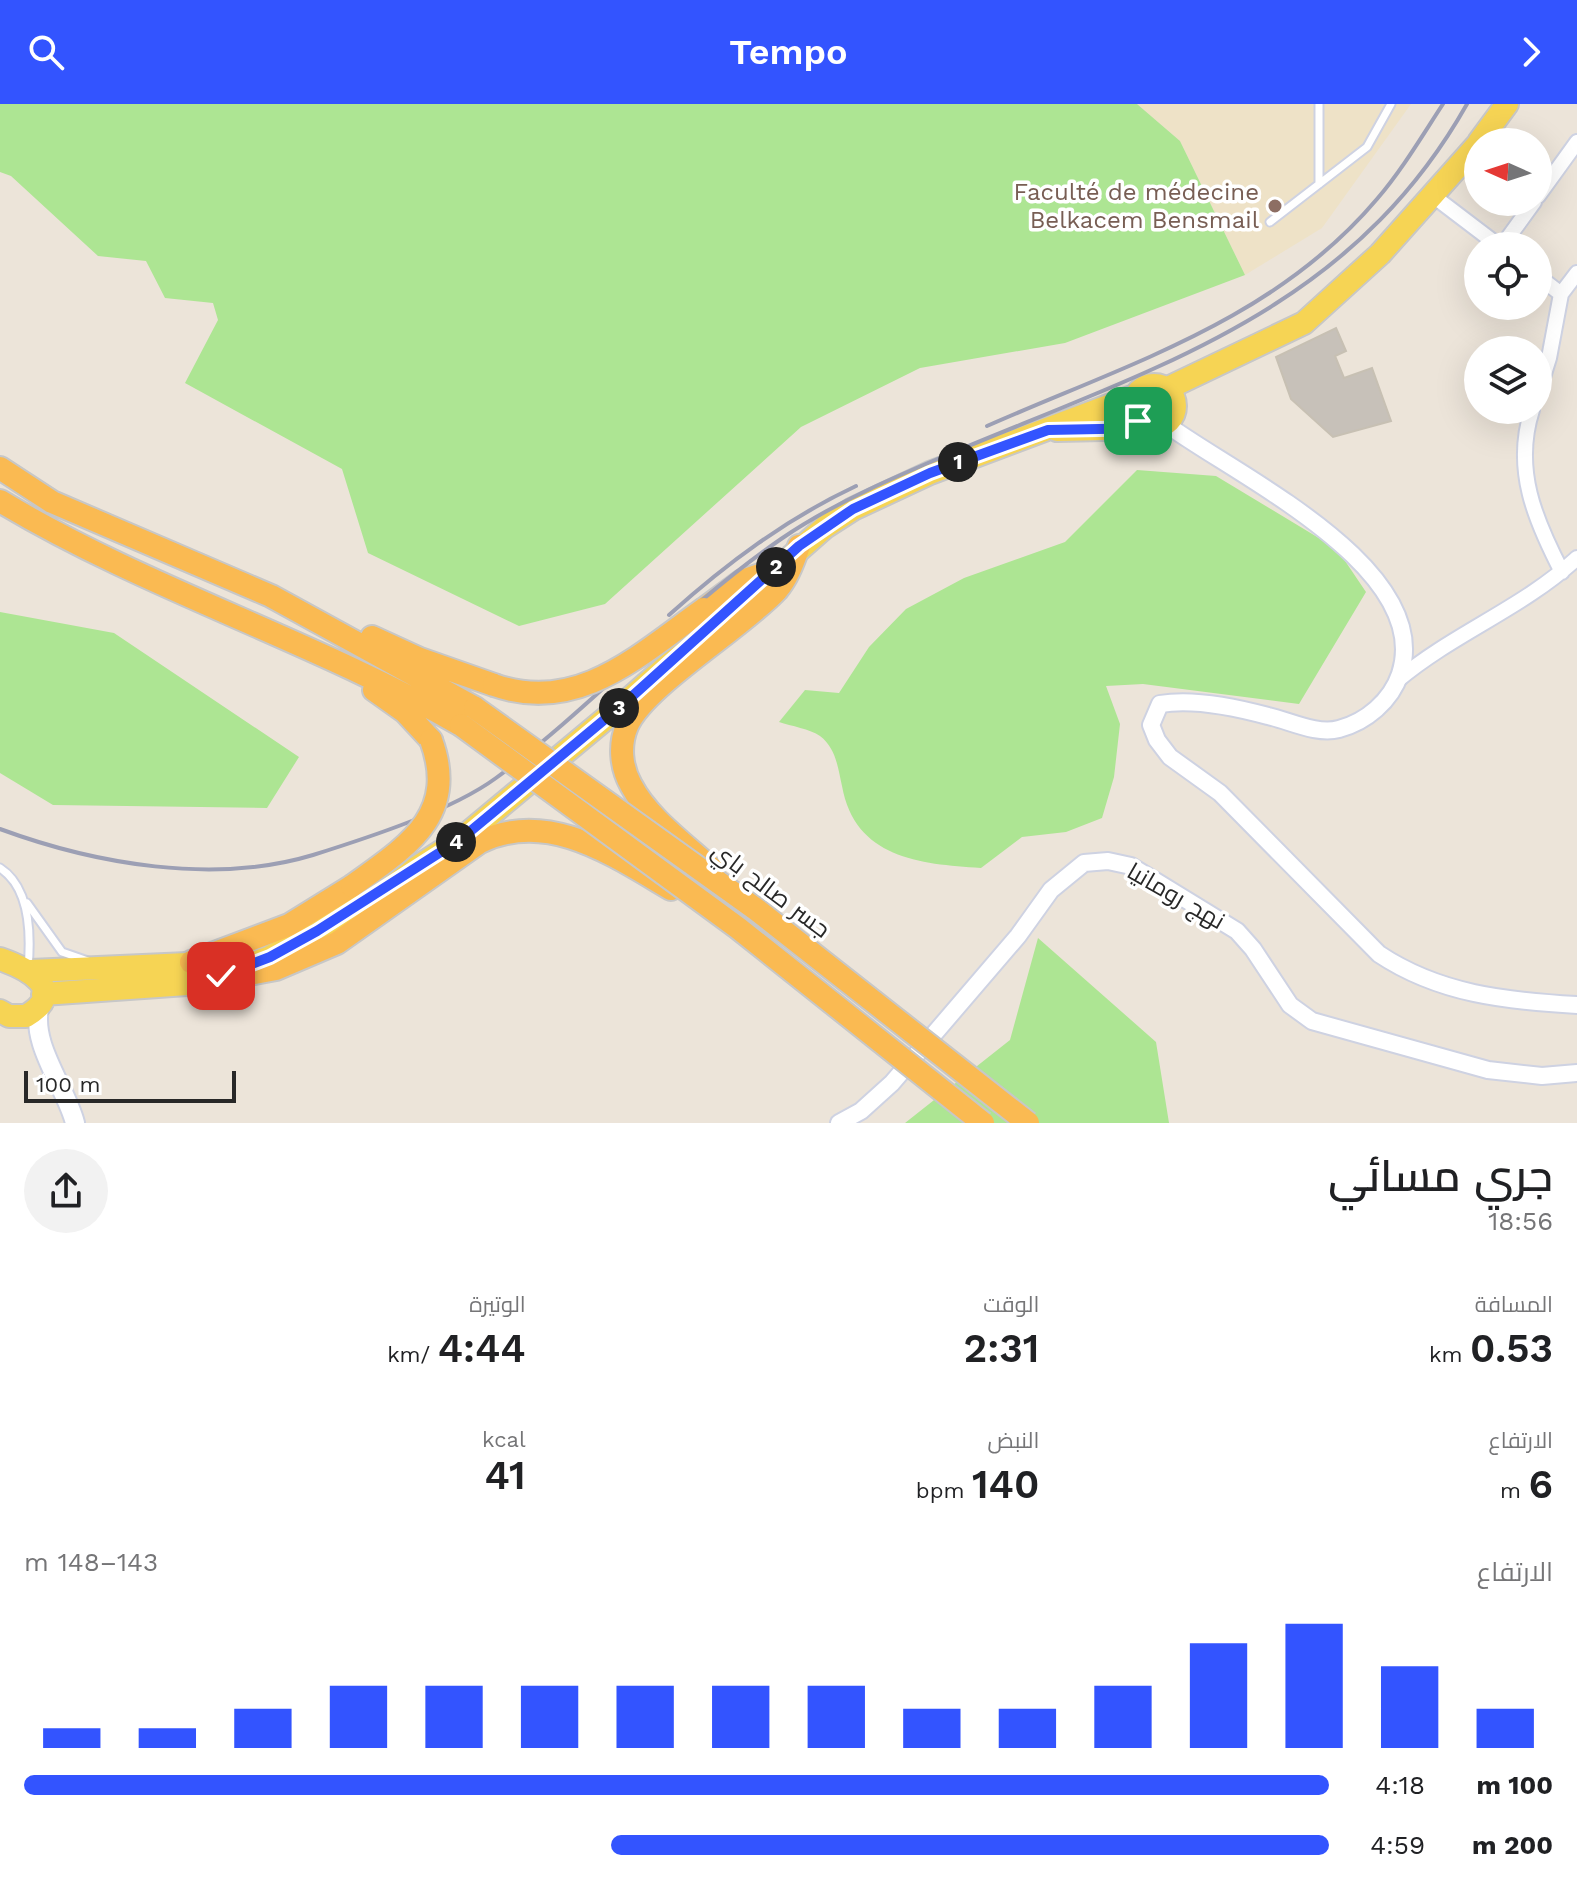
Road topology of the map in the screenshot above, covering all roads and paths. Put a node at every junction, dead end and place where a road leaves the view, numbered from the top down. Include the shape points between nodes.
1 (1319, 104) edge
2 (1391, 104) edge
3 (1507, 104) edge
4 (1490, 128) edge
5 (1577, 142) edge
6 (1464, 160) edge
7 (1552, 177) edge
8 (1319, 184) junction
9 (1432, 195) junction
10 (1523, 216) edge
11 (1270, 222) dead end
12 (1481, 232) edge
13 (1511, 232) edge
14 (1577, 273) edge
15 (1552, 287) edge
16 (1561, 294) junction
17 (1552, 342) edge
18 (1166, 389) junction
19 (1135, 396) junction
20 (1529, 424) edge
21 (1158, 426) junction
22 (1048, 430) junction
23 (0, 468) edge
24 (0, 501) edge
25 (799, 546) junction
26 (1577, 558) edge
27 (772, 571) junction
28 (1562, 572) junction
29 (271, 596) junction
30 (262, 626) junction
31 (1398, 680) junction
32 (468, 717) junction
33 (1, 866) edge
34 (25, 900) junction
35 (757, 910) junction
36 (738, 928) junction
37 (0, 959) edge
38 (191, 962) junction
39 (105, 967) junction
40 (239, 967) junction
41 (28, 970) junction
42 (0, 974) edge
43 (201, 983) junction
44 (41, 1000) junction
45 (1577, 1005) edge
46 (4, 1014) edge
47 (43, 1045) junction
48 (1577, 1073) edge
49 (75, 1123) edge
50 (839, 1123) edge
51 (983, 1123) edge
52 (1028, 1123) edge

1 - 8 lane
2 - 8 lane via 1367,147
3 - 4 main road
5 - 7 street
6 - 9 main road
8 - 11 lane
9 - 12 street
9 - 18 main road via 1380,254 1304,323
10 - 13 street
14 - 16 street
15 - 16 street
16 - 17 street
18 - 19 main road via 1149,385
18 - 21 main road via 1175,409
19 - 21 main road via 1134,416
19 - 22 main road
20 - 28 street via 1526,481 1536,522
21 - 22 main road
21 - 31 street via 1330,532 1358,560 1394,608 1404,632 1405,659
22 - 25 main road via 891,490
23 - 29 highway via 52,502
24 - 30 highway via 53,533
25 - 27 main road
25 - 35 highway, bridge via 777,590 637,710 624,735 623,759 632,788
26 - 28 street
27 - 29 highway, bridge via 742,581 609,676 543,694 494,685 420,659
27 - 40 main road via 461,839 317,931
28 - 31 street
29 - 32 highway
30 - 32 highway
30 - 38 highway, bridge via 405,712 431,740 439,780 429,820 405,847 352,886 289,925
31 - 45 street via 1379,707 1337,730 1192,702 1160,704 1151,725 1170,757 1220,793 1354,931 1406,972 1473,994
32 - 35 highway, جسر صالح باي, bridge
32 - 36 highway, bridge
33 - 34 lane
34 - 39 lane via 62,952
34 - 41 lane via 31,942
35 - 52 highway, جسر صالح باي, bridge
36 - 43 highway, bridge via 600,848 524,829 499,832 480,842 360,928 302,960
36 - 51 highway, bridge
37 - 41 main road
38 - 39 main road
38 - 40 main road
39 - 41 main road
40 - 43 main road
41 - 42 main road
41 - 44 main road via 42,985
43 - 44 main road
44 - 46 main road via 26,1016
44 - 47 main road via 37,1013
46 - 47 main road
47 - 49 main road
48 - 50 street, نهج رومانيا via 1542,1076 1488,1070 1312,1021 1290,1005 1237,931 1131,866 1097,860 1062,878 892,1083

